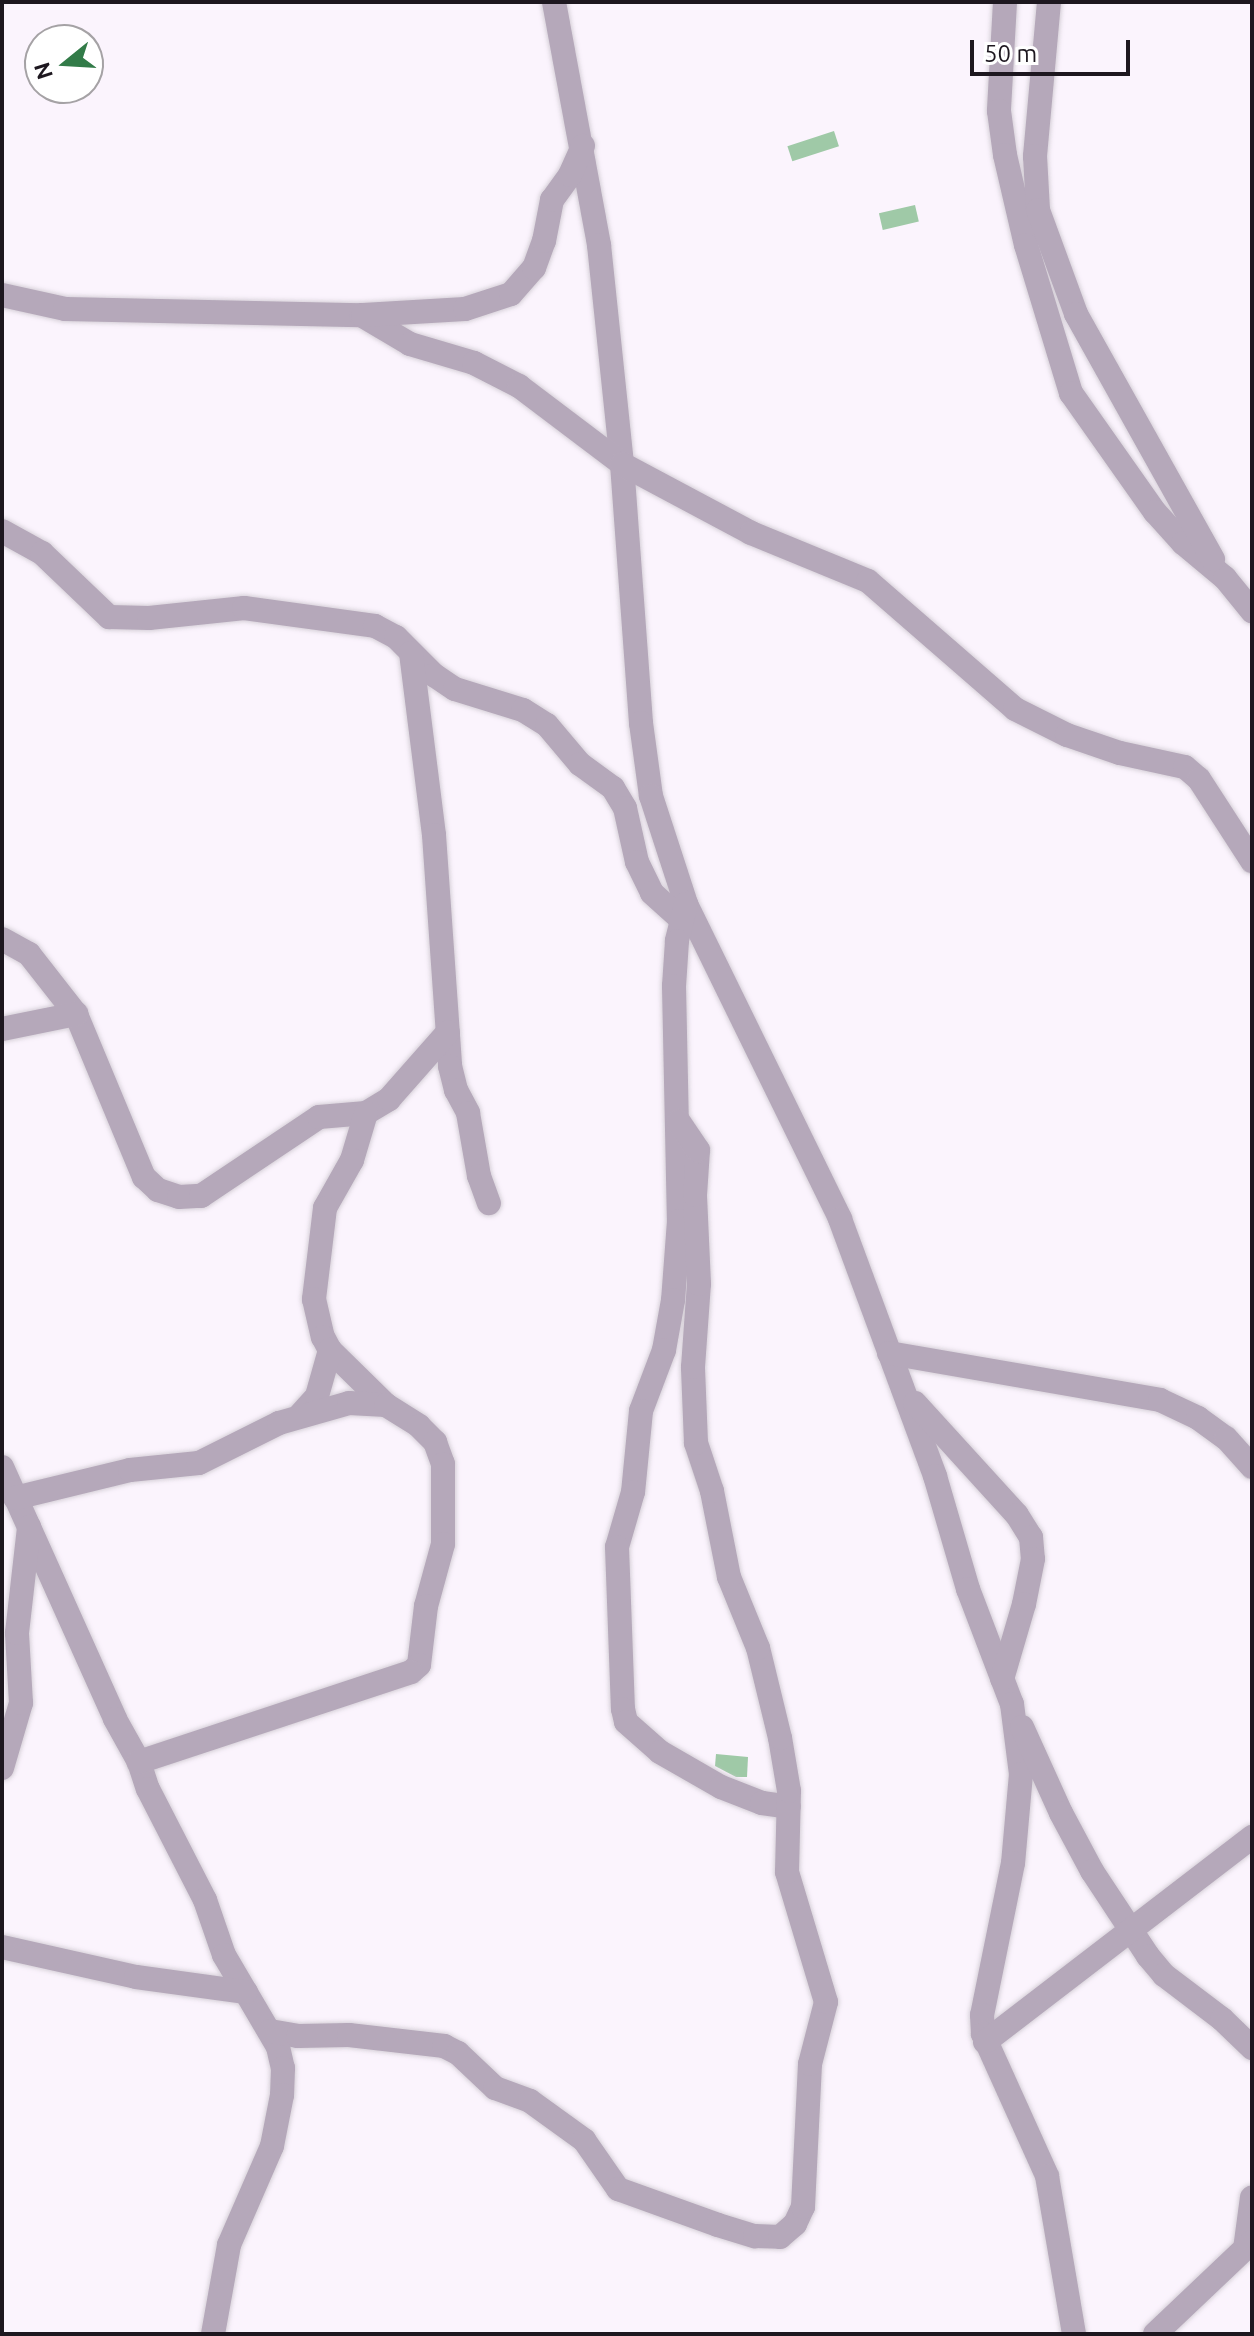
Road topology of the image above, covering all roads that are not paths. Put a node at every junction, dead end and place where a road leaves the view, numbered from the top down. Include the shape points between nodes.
1 (554, 2) edge
2 (1005, 2) edge
3 (1049, 2) edge
4 (583, 146) junction
5 (2, 295) edge
6 (361, 315) junction
7 (622, 464) junction
8 (2, 531) edge
9 (1225, 578) junction
10 (1252, 611) edge
11 (411, 653) junction
12 (1252, 861) edge
13 (684, 912) junction
14 (2, 939) edge
15 (76, 1014) junction
16 (2, 1029) edge
17 (448, 1032) junction
18 (366, 1113) junction
19 (679, 1122) junction
20 (489, 1203) dead end
21 (330, 1350) junction
22 (889, 1353) junction
23 (902, 1389) junction
24 (386, 1405) junction
25 (300, 1415) junction
26 (1226, 1438) junction
27 (1252, 1452) edge
28 (2, 1467) edge
29 (1252, 1467) edge
30 (15, 1498) junction
31 (29, 1527) junction
32 (1002, 1679) junction
33 (1012, 1704) junction
34 (139, 1762) junction
35 (2, 1768) edge
36 (789, 1807) junction
37 (1252, 1837) edge
38 (1131, 1929) junction
39 (2, 1947) edge
40 (246, 1992) junction
41 (270, 2031) junction
42 (985, 2042) junction
43 (1252, 2048) edge
44 (1252, 2197) edge
45 (1248, 2246) edge
46 (213, 2334) edge
47 (1074, 2334) edge
48 (1155, 2334) edge

1 - 4 street
2 - 9 street via 999,111 1005,155 1071,393 1155,512
3 - 9 street via 1035,156 1038,210 1076,314
4 - 6 street via 552,200 534,268 511,294 465,309
4 - 7 street
5 - 6 street via 65,309
6 - 7 street via 410,344 474,363 519,386
7 - 12 street via 751,533 868,581 1015,709 1067,735 1185,767 1199,779
7 - 13 street via 651,796
8 - 11 street via 42,553 109,617 244,608 375,626
9 - 10 street
11 - 13 street via 455,689 523,710 547,725 580,764 613,788 625,808 637,862 652,893
11 - 17 street via 434,835
13 - 19 street via 674,986
13 - 22 street via 840,1219
14 - 15 street via 29,954
15 - 16 street
15 - 18 street via 144,1177 158,1190 179,1197 201,1196 319,1117
17 - 18 street via 389,1099
17 - 20 street via 456,1090 468,1113
18 - 21 street via 352,1160 322,1223 314,1299
19 - 36 street via 698,1150 696,1443 715,1503 729,1577 758,1648
19 - 36 street via 673,1300 664,1350 641,1411 633,1492 617,1547 624,1717 660,1752 721,1787
21 - 24 street
21 - 25 street via 317,1396
22 - 23 street
22 - 26 street via 1160,1400
23 - 32 street
23 - 32 street via 1031,1537 1033,1559
24 - 25 street via 349,1403
24 - 34 street via 431,1436 443,1464 443,1544 426,1606 419,1665
25 - 30 street via 199,1463 130,1470
26 - 27 street
26 - 29 street
28 - 30 street
30 - 31 street
31 - 34 street
31 - 35 street via 17,1633 21,1703
32 - 33 street
33 - 38 street via 1061,1813
33 - 42 street via 1021,1774 1013,1863 982,2015
34 - 40 street via 205,1900 224,1955
36 - 41 street via 787,1872 824,1986 826,2011 810,2064 806,2197 795,2224 780,2237 755,2236 618,2189 584,2140 530,2101 495,2088 444,2046
37 - 38 street
38 - 42 street
38 - 43 street via 1164,1975
39 - 40 street via 136,1977
40 - 41 street
41 - 46 street via 283,2068 282,2095 272,2146 229,2245
42 - 47 street via 1047,2176
44 - 45 street
45 - 48 street

